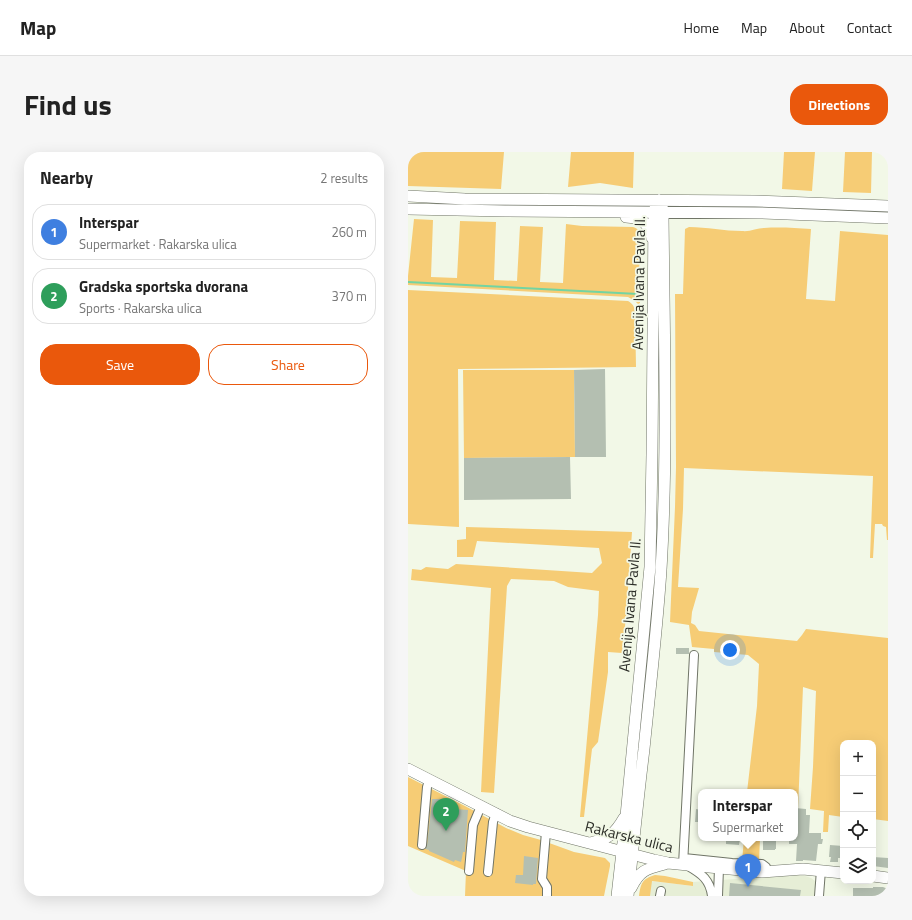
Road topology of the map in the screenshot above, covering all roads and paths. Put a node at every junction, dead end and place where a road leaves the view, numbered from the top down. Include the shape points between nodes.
1 (408, 196) edge
2 (659, 200) junction
3 (888, 206) edge
4 (408, 209) edge
5 (613, 212) junction
6 (659, 212) junction
7 (693, 212) junction
8 (888, 218) edge
9 (654, 244) junction
10 (663, 262) junction
11 (694, 655) dead end
12 (408, 769) edge
13 (425, 777) junction
14 (481, 806) junction
15 (496, 813) junction
16 (626, 816) junction
17 (546, 832) junction
18 (588, 843) junction
19 (422, 845) dead end
20 (627, 853) junction
21 (668, 863) junction
22 (685, 863) junction
23 (719, 868) junction
24 (821, 870) junction
25 (469, 871) dead end
26 (488, 872) dead end
27 (767, 872) junction
28 (840, 873) edge
29 (876, 876) edge
30 (888, 878) edge
31 (717, 893) edge
32 (624, 895) edge
33 (547, 896) edge
34 (712, 896) edge
35 (819, 896) edge

1 - 2 main road via 465,199
2 - 3 main road
2 - 6 main road, Avenija Ivana Pavla II. via 656,205
4 - 5 main road
5 - 6 main road
5 - 9 main road via 620,217 645,222
6 - 7 main road
6 - 9 main road, Avenija Ivana Pavla II.
6 - 10 main road, Avenija Ivana Pavla II.
7 - 8 main road
7 - 10 main road via 678,217 668,228
9 - 16 main road, Avenija Ivana Pavla II. via 650,567
10 - 20 main road, Avenija Ivana Pavla II. via 665,304 661,571 651,682
11 - 22 street
12 - 13 main road, Rakarska ulica
13 - 14 main road, Rakarska ulica
13 - 19 street via 427,787
14 - 15 main road, Rakarska ulica
14 - 25 street via 473,825
15 - 17 main road, Rakarska ulica via 510,821
15 - 26 street
16 - 18 main road via 612,835
16 - 20 main road, Avenija Ivana Pavla II.
17 - 18 main road, Rakarska ulica
17 - 33 street via 542,879 547,887
18 - 20 main road, Rakarska ulica
20 - 21 main road, Rakarska ulica
20 - 32 main road, Avenija Ivana Pavla II.
21 - 22 main road, Rakarska ulica
21 - 32 main road via 646,869
22 - 23 main road, Rakarska ulica
22 - 27 street via 762,864
22 - 34 street via 706,879 710,884
23 - 27 main road, Rakarska ulica
23 - 31 street
24 - 27 main road, Rakarska ulica
24 - 28 main road, Rakarska ulica
24 - 35 street
29 - 30 main road

